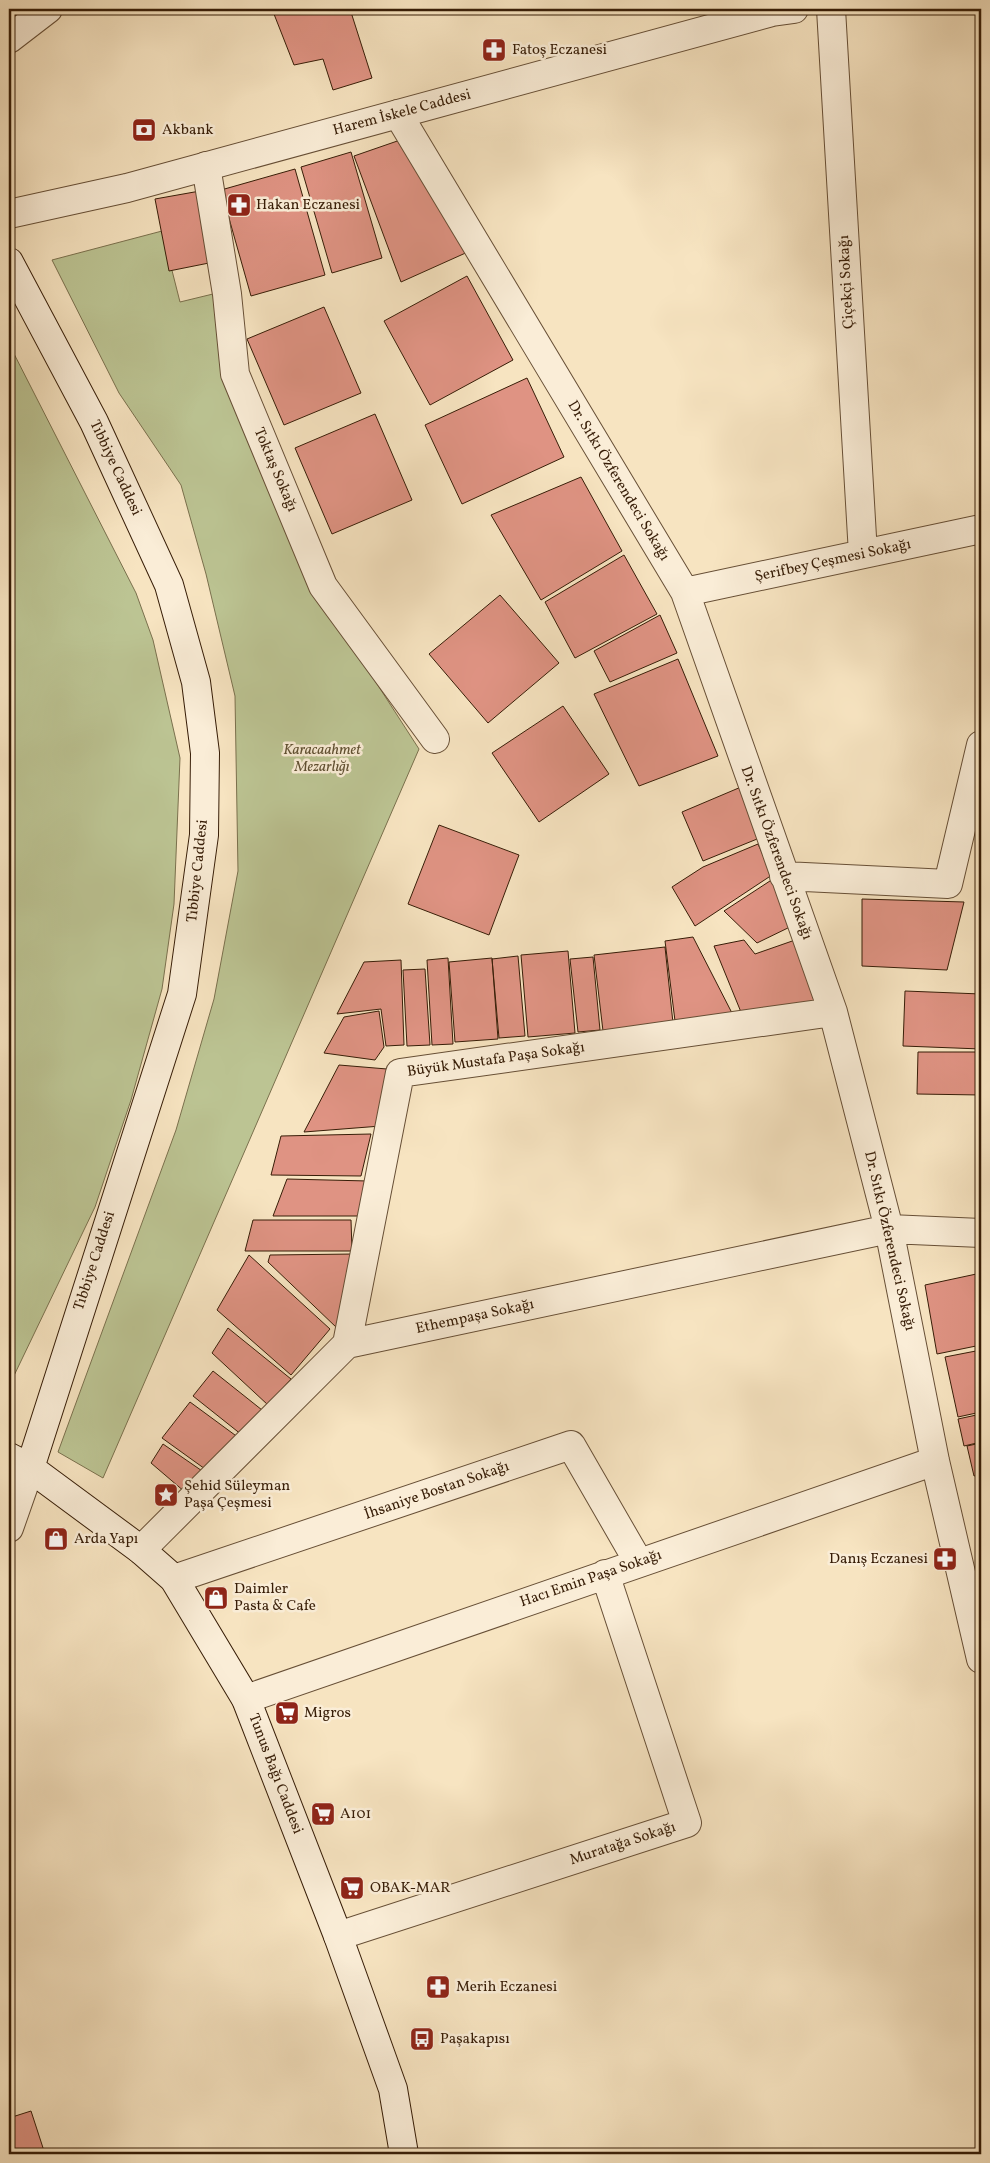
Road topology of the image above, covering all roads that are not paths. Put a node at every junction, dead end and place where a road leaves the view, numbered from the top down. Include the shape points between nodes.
1 (48, 9) edge
2 (831, 9) edge
3 (778, 10) edge
4 (9, 39) edge
5 (398, 114) junction
6 (206, 166) junction
7 (9, 214) edge
8 (9, 262) edge
9 (981, 529) edge
10 (863, 554) junction
11 (685, 592) junction
12 (435, 739) dead end
13 (981, 745) edge
14 (784, 876) junction
15 (833, 1012) junction
16 (889, 1229) junction
17 (981, 1233) edge
18 (348, 1344) junction
19 (935, 1460) junction
20 (20, 1463) edge
21 (9, 1528) edge
22 (141, 1550) junction
23 (639, 1563) junction
24 (605, 1574) junction
25 (174, 1579) junction
26 (981, 1659) edge
27 (246, 1699) junction
28 (338, 1936) junction
29 (404, 2154) edge

1 - 4 street
2 - 10 street, Çiçekçi Sokağı
3 - 5 street, Harem İskele Caddesi
5 - 6 street, Harem İskele Caddesi
5 - 11 street, Dr. Sıtkı Özferendeci Sokağı
6 - 7 street, Harem İskele Caddesi via 127,188
6 - 12 street, Toktaş Sokağı via 227,294 235,374 323,586
8 - 20 street, Tıbbiye Caddesi via 94,422 169,585 196,682 205,754 204,835 182,994
9 - 10 street, Şerifbey Çeşmesi Sokağı
10 - 11 street, Şerifbey Çeşmesi Sokağı
11 - 14 street, Dr. Sıtkı Özferendeci Sokağı
13 - 14 street via 948,884
14 - 15 street, Dr. Sıtkı Özferendeci Sokağı
15 - 16 street, Dr. Sıtkı Özferendeci Sokağı
15 - 18 street, Büyük Mustafa Paşa Sokağı via 400,1073
16 - 17 street, Ethempaşa Sokağı
16 - 18 street, Ethempaşa Sokağı
16 - 19 street, Dr. Sıtkı Özferendeci Sokağı
18 - 22 street
19 - 23 street, Hacı Emin Paşa Sokağı
19 - 26 street, Dr. Sıtkı Özferendeci Sokağı
20 - 21 street, Tıbbiye Caddesi
20 - 22 street, Tunus Bağı Caddesi
22 - 25 street, Tunus Bağı Caddesi
23 - 24 street, Hacı Emin Paşa Sokağı
23 - 25 street, İhsaniye Bostan Sokağı via 570,1445
24 - 27 street, Hacı Emin Paşa Sokağı
24 - 28 street, Muratağa Sokağı via 687,1823
25 - 27 street, Tunus Bağı Caddesi
27 - 28 street, Tunus Bağı Caddesi
28 - 29 street, Tunus Bağı Caddesi via 393,2089

